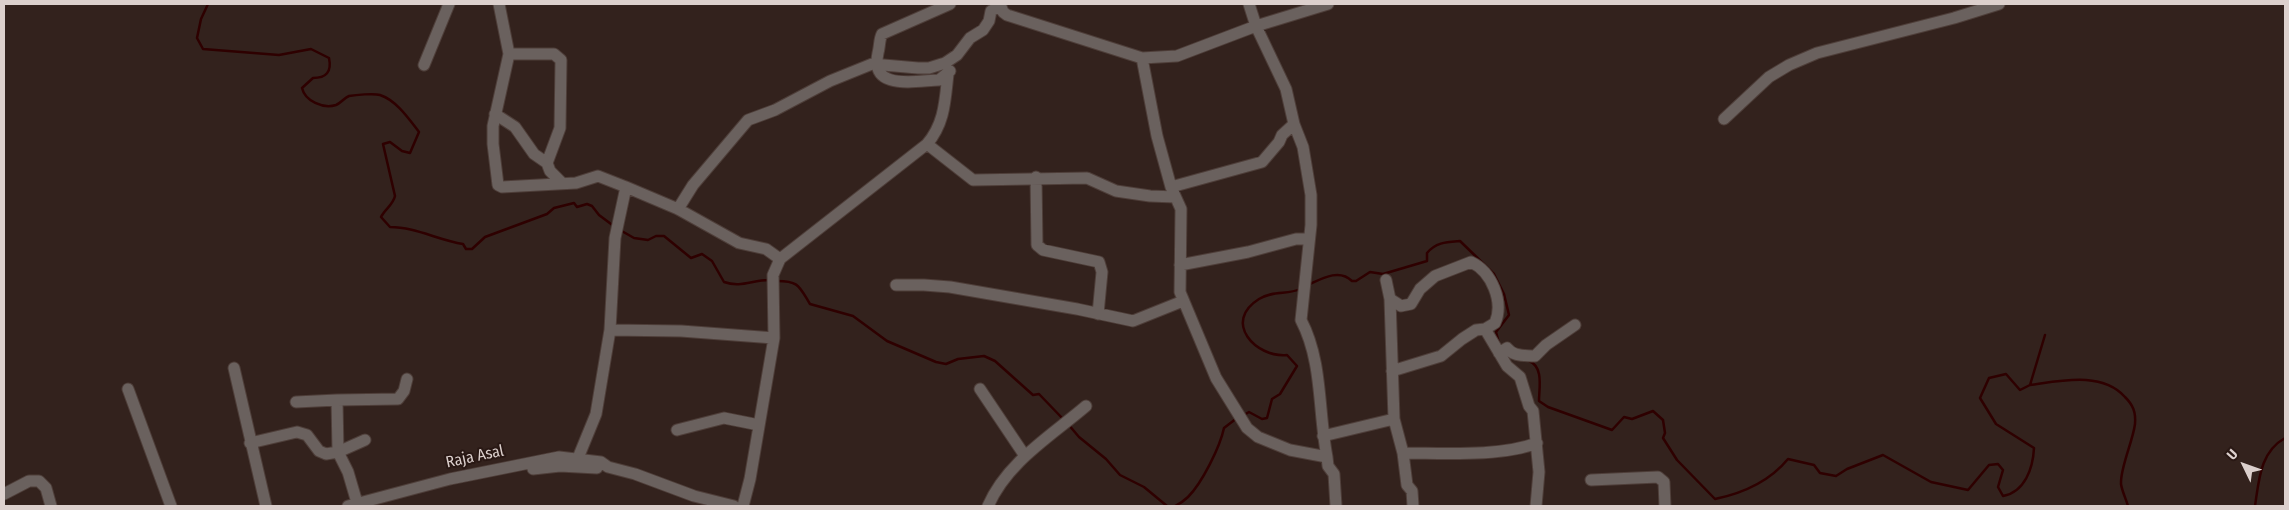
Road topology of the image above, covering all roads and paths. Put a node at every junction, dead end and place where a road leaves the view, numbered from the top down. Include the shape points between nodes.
1 (449, 4) edge
2 (499, 4) edge
3 (950, 4) edge
4 (1249, 4) edge
5 (1328, 4) edge
6 (1999, 4) edge
7 (1000, 5) edge
8 (1256, 26) junction
9 (509, 54) junction
10 (957, 55) junction
11 (1142, 58) junction
12 (875, 63) junction
13 (424, 65) dead end
14 (948, 74) junction
15 (495, 114) junction
16 (1724, 119) dead end
17 (1294, 124) junction
18 (927, 144) junction
19 (547, 163) junction
20 (1036, 178) junction
21 (561, 182) junction
22 (626, 187) junction
23 (1173, 192) junction
24 (678, 209) junction
25 (1309, 239) junction
26 (780, 259) junction
27 (1180, 265) junction
28 (1386, 280) dead end
29 (896, 285) dead end
30 (1390, 299) junction
31 (1183, 301) junction
32 (1098, 314) junction
33 (1575, 325) dead end
34 (1485, 329) junction
35 (610, 330) junction
36 (774, 338) junction
37 (1503, 350) junction
38 (234, 368) dead end
39 (1392, 371) junction
40 (407, 379) dead end
41 (128, 389) dead end
42 (980, 389) dead end
43 (337, 400) junction
44 (296, 402) dead end
45 (1086, 406) dead end
46 (1394, 419) junction
47 (759, 425) junction
48 (677, 430) dead end
49 (1323, 436) junction
50 (365, 440) dead end
51 (250, 443) junction
52 (1537, 443) junction
53 (338, 452) junction
54 (1403, 453) junction
55 (1024, 456) junction
56 (1327, 457) junction
57 (578, 458) junction
58 (608, 467) junction
59 (1591, 480) dead end
60 (4, 494) edge
61 (693, 501) edge
62 (354, 505) edge
63 (51, 506) edge
64 (172, 506) edge
65 (266, 506) edge
66 (375, 506) edge
67 (734, 506) edge
68 (743, 506) edge
69 (988, 506) edge
70 (1336, 506) edge
71 (1412, 506) edge
72 (1536, 506) edge
73 (1665, 506) edge

1 - 13 street
2 - 9 street
3 - 12 street via 882,34
4 - 8 street
5 - 8 street
6 - 16 street via 1817,53 1769,77
7 - 10 street via 991,12 983,30 970,38
7 - 11 street via 1007,15
8 - 11 street via 1177,56
8 - 17 street via 1286,89
9 - 15 street
9 - 19 street via 554,54 561,60 560,128
10 - 12 street via 929,68
10 - 14 street
11 - 23 street via 1157,136
12 - 14 street via 881,75 891,80 939,80
12 - 24 street via 748,120 693,185
14 - 18 street via 943,118
15 - 19 street via 515,128 534,154
15 - 21 street via 493,144 499,186
17 - 23 street via 1262,162
17 - 25 street via 1303,147 1310,195
18 - 20 street via 970,179
18 - 26 street
19 - 21 street
20 - 23 street via 1087,178 1116,191 1150,196
20 - 32 street via 1038,244 1043,250 1099,262 1102,272
21 - 22 street via 576,183 598,176
22 - 24 street
22 - 35 street via 615,238
23 - 27 street via 1181,209
24 - 26 street via 739,244 766,249
25 - 27 street via 1296,239
25 - 49 street via 1301,320 1316,360
26 - 36 street via 773,281
27 - 31 street
28 - 30 street
29 - 32 street via 950,287
30 - 34 street via 1401,306 1411,304 1435,276 1471,262 1479,266 1499,301 1495,323
30 - 39 street
31 - 32 street via 1133,321
31 - 56 street via 1216,378 1247,428 1269,442
33 - 37 street via 1535,356
34 - 37 street
34 - 39 street via 1476,330 1441,356
35 - 36 street
35 - 57 street via 596,414
36 - 47 street
37 - 52 street via 1506,366 1520,377 1528,406 1533,411
38 - 51 street
39 - 46 street
40 - 43 street via 398,398
41 - 64 street
42 - 55 street
43 - 44 street
43 - 53 street
45 - 55 street
46 - 49 street
46 - 54 street
47 - 48 street via 724,418
47 - 68 street
49 - 56 street
50 - 53 street
51 - 53 street via 297,432 307,435 322,453
51 - 65 street
52 - 54 street via 1524,448 1467,453
52 - 72 street via 1539,491
53 - 62 street via 348,472
54 - 71 street via 1407,485 1412,491
55 - 69 street via 996,490
56 - 70 street via 1328,466 1334,474
57 - 58 street, Raja Asal via 601,462
57 - 62 street, Raja Asal via 552,458 500,468
58 - 61 street, Raja Asal via 635,474
58 - 66 street, Raja Asal via 546,467
59 - 73 street via 1658,477 1664,482
60 - 63 street via 29,481 39,481 46,488
61 - 67 street, Raja Asal

